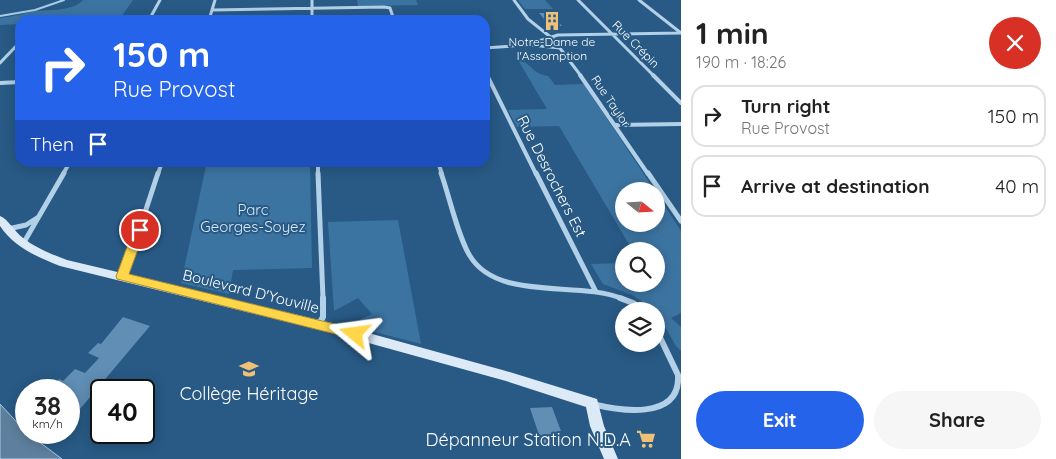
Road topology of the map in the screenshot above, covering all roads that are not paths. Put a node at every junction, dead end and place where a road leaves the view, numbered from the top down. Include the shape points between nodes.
1 (160, 0) edge
2 (216, 0) edge
3 (312, 0) edge
4 (514, 0) edge
5 (578, 0) edge
6 (639, 0) edge
7 (312, 8) junction
8 (213, 10) junction
9 (152, 15) edge
10 (211, 15) edge
11 (312, 15) edge
12 (392, 15) edge
13 (681, 33) edge
14 (612, 34) junction
15 (551, 37) junction
16 (526, 45) junction
17 (15, 47) edge
18 (490, 48) edge
19 (560, 48) junction
20 (0, 63) edge
21 (15, 82) edge
22 (490, 82) edge
23 (0, 83) edge
24 (681, 102) edge
25 (681, 124) edge
26 (615, 125) junction
27 (67, 167) edge
28 (160, 167) edge
29 (318, 167) edge
30 (440, 167) edge
31 (41, 214) junction
32 (0, 219) edge
33 (681, 221) edge
34 (7, 230) junction
35 (23, 244) junction
36 (122, 276) junction
37 (596, 292) junction
38 (629, 302) edge
39 (319, 324) junction
40 (665, 344) edge
41 (677, 365) edge
42 (592, 404) junction
43 (611, 459) edge

1 - 9 street
2 - 8 street
3 - 7 street
4 - 15 street, Rue Taylor via 528,18
5 - 14 street, Rue Crépin
6 - 13 street
7 - 8 street
7 - 11 street
7 - 12 street via 388,8
8 - 10 street
13 - 14 street
14 - 15 street
14 - 24 street, Rue Crépin
15 - 16 street
15 - 19 street, Rue Taylor
16 - 18 street
16 - 19 street
17 - 20 street
19 - 26 street, Rue Taylor
21 - 23 street
22 - 37 street, Rue Desrochers Est
25 - 26 street
26 - 33 street, Rue Taylor
27 - 31 street
28 - 36 street
29 - 39 street via 323,302 323,318
30 - 37 street via 466,249 482,270 505,282
31 - 34 street via 29,224
31 - 35 street
32 - 34 street, Boulevard D'Youville
34 - 35 street, Boulevard D'Youville
35 - 36 street, Boulevard D'Youville via 64,263
36 - 39 street, Boulevard D'Youville
37 - 38 street
39 - 42 street, Boulevard D'Youville via 506,376
40 - 41 street
41 - 42 street via 681,388 671,404 638,411
42 - 43 street

